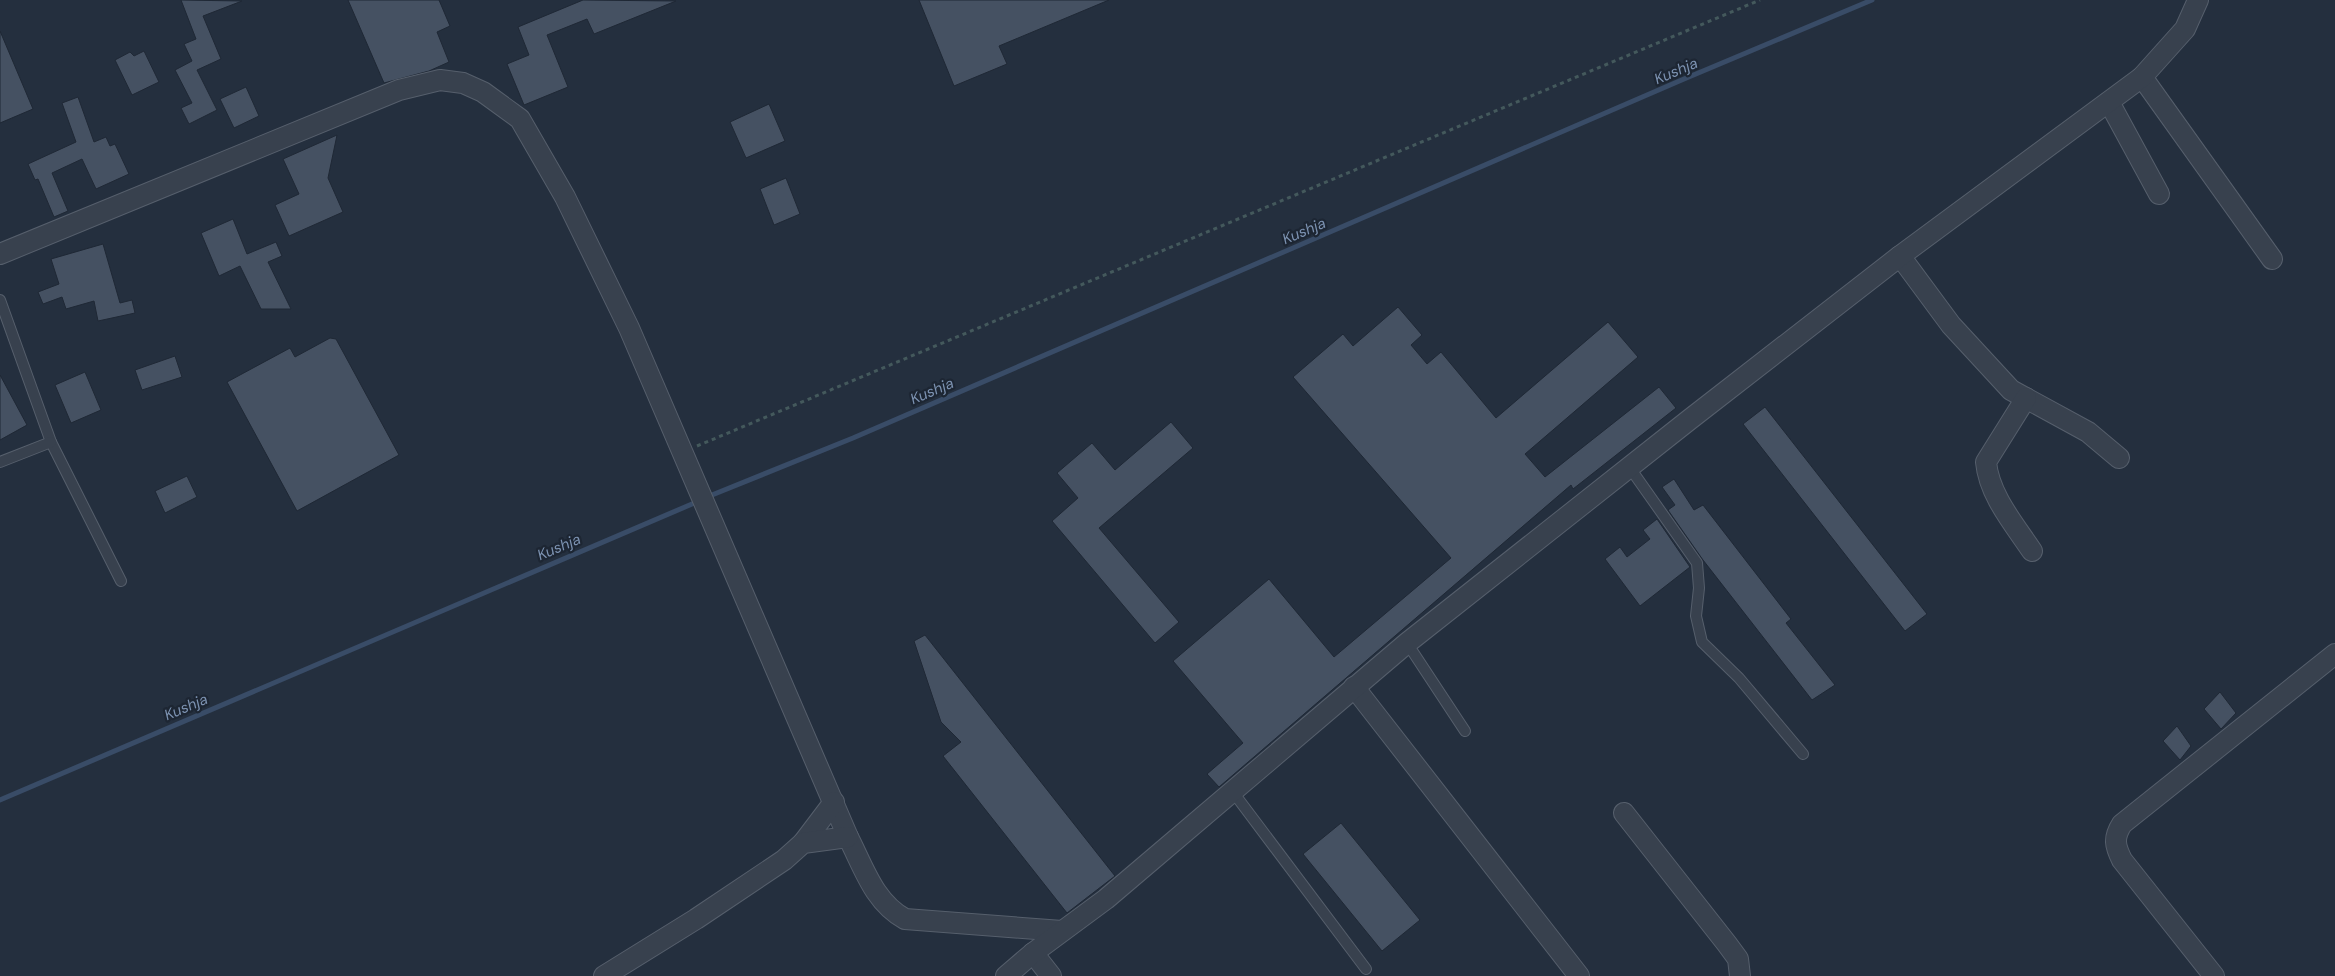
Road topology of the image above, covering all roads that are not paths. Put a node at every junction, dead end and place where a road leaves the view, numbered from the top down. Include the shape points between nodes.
1 (2198, 0) edge
2 (2142, 77) junction
3 (2108, 102) junction
4 (2159, 194) dead end
5 (0, 254) edge
6 (1900, 256) junction
7 (2272, 259) dead end
8 (0, 300) edge
9 (2026, 398) junction
10 (51, 442) junction
11 (2119, 458) dead end
12 (0, 462) edge
13 (1630, 468) junction
14 (2032, 551) dead end
15 (120, 581) dead end
16 (1407, 643) junction
17 (2335, 654) edge
18 (1354, 687) junction
19 (1465, 731) dead end
20 (1803, 754) dead end
21 (1233, 792) junction
22 (834, 802) junction
23 (1624, 813) dead end
24 (848, 837) junction
25 (803, 843) junction
26 (1062, 931) junction
27 (1033, 953) junction
28 (1366, 969) dead end
29 (604, 976) edge
30 (1006, 976) edge
31 (1051, 976) edge
32 (1579, 976) edge
33 (1740, 976) edge
34 (2214, 976) edge

1 - 2 street via 2185,29
2 - 3 street
2 - 7 street
3 - 4 street
3 - 6 street
5 - 22 street via 399,90 440,80 463,82 483,92 520,118 565,197 621,311
6 - 9 street via 1951,325 2011,390
6 - 13 street
8 - 10 lane
9 - 11 street via 2088,432
9 - 14 street via 1986,462 2002,507
10 - 12 lane
10 - 15 lane
13 - 16 street
13 - 20 lane via 1697,563 1696,616 1702,642 1739,678
16 - 18 street
16 - 19 lane
17 - 34 street via 2122,824 2115,835 2116,848 2122,860
18 - 21 street
18 - 32 street
21 - 26 street via 1106,899
21 - 28 lane
22 - 24 street
22 - 25 street
23 - 33 street via 1738,959
24 - 25 street
24 - 26 street via 877,894 891,911 906,919
25 - 29 street via 784,860 696,919
26 - 27 street
27 - 30 street
27 - 31 street

